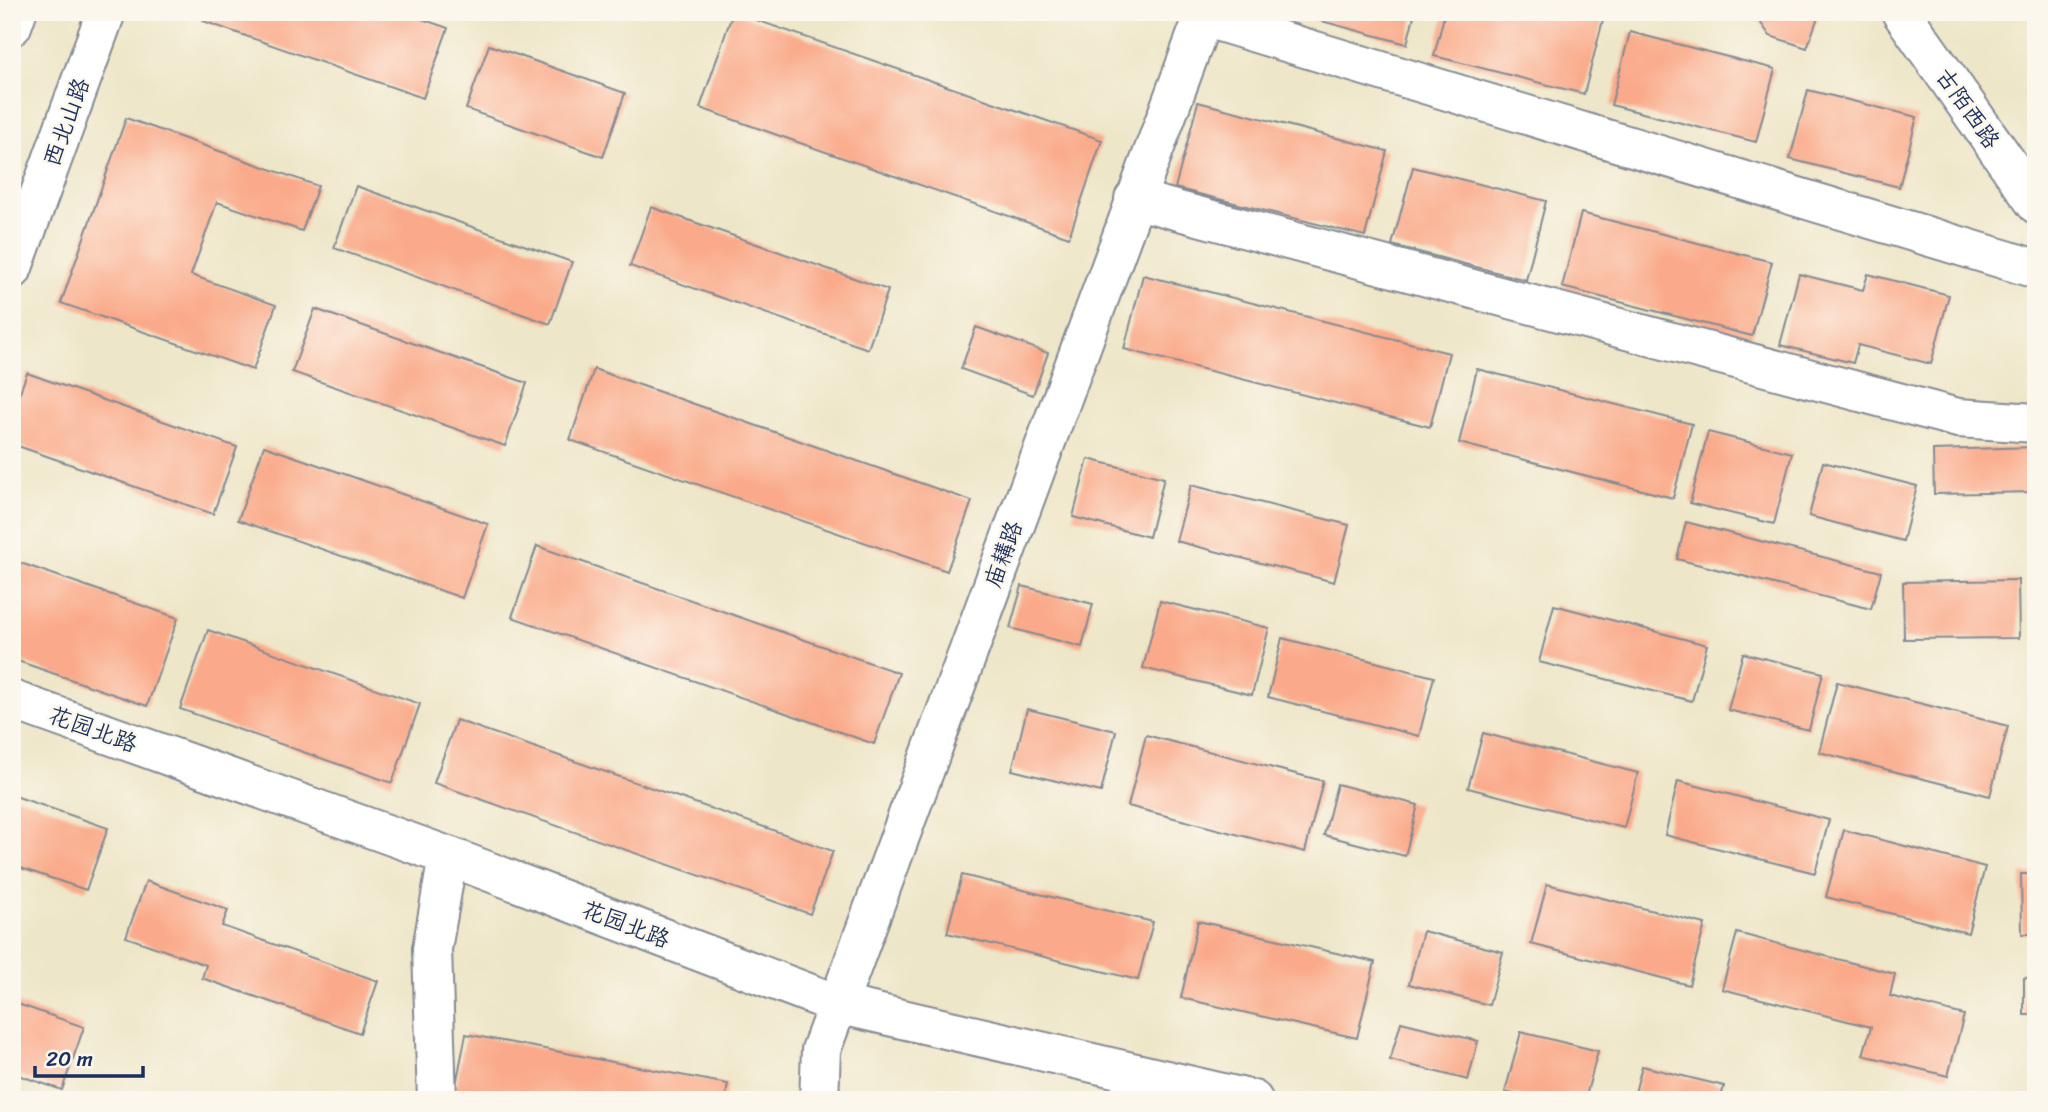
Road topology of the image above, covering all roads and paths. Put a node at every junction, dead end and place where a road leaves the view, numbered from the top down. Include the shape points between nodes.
1 (17, 12) edge
2 (106, 12) edge
3 (1901, 12) edge
4 (1204, 15) edge
5 (12, 26) edge
6 (1134, 200) junction
7 (2036, 204) edge
8 (2036, 269) edge
9 (12, 270) edge
10 (2036, 423) edge
11 (12, 700) edge
12 (447, 856) junction
13 (837, 1004) junction
14 (437, 1100) edge
15 (819, 1100) edge
16 (1253, 1100) edge

1 - 5 street
2 - 9 street, 西北山路
3 - 7 street, 古陌西路
4 - 6 street, 庙耩路
4 - 8 street
6 - 10 street via 1958,418
6 - 13 street, 庙耩路
11 - 12 street, 花园北路
12 - 13 street, 花园北路
12 - 14 street via 432,949
13 - 15 street, 庙耩路 via 821,1050
13 - 16 street, 花园北路

